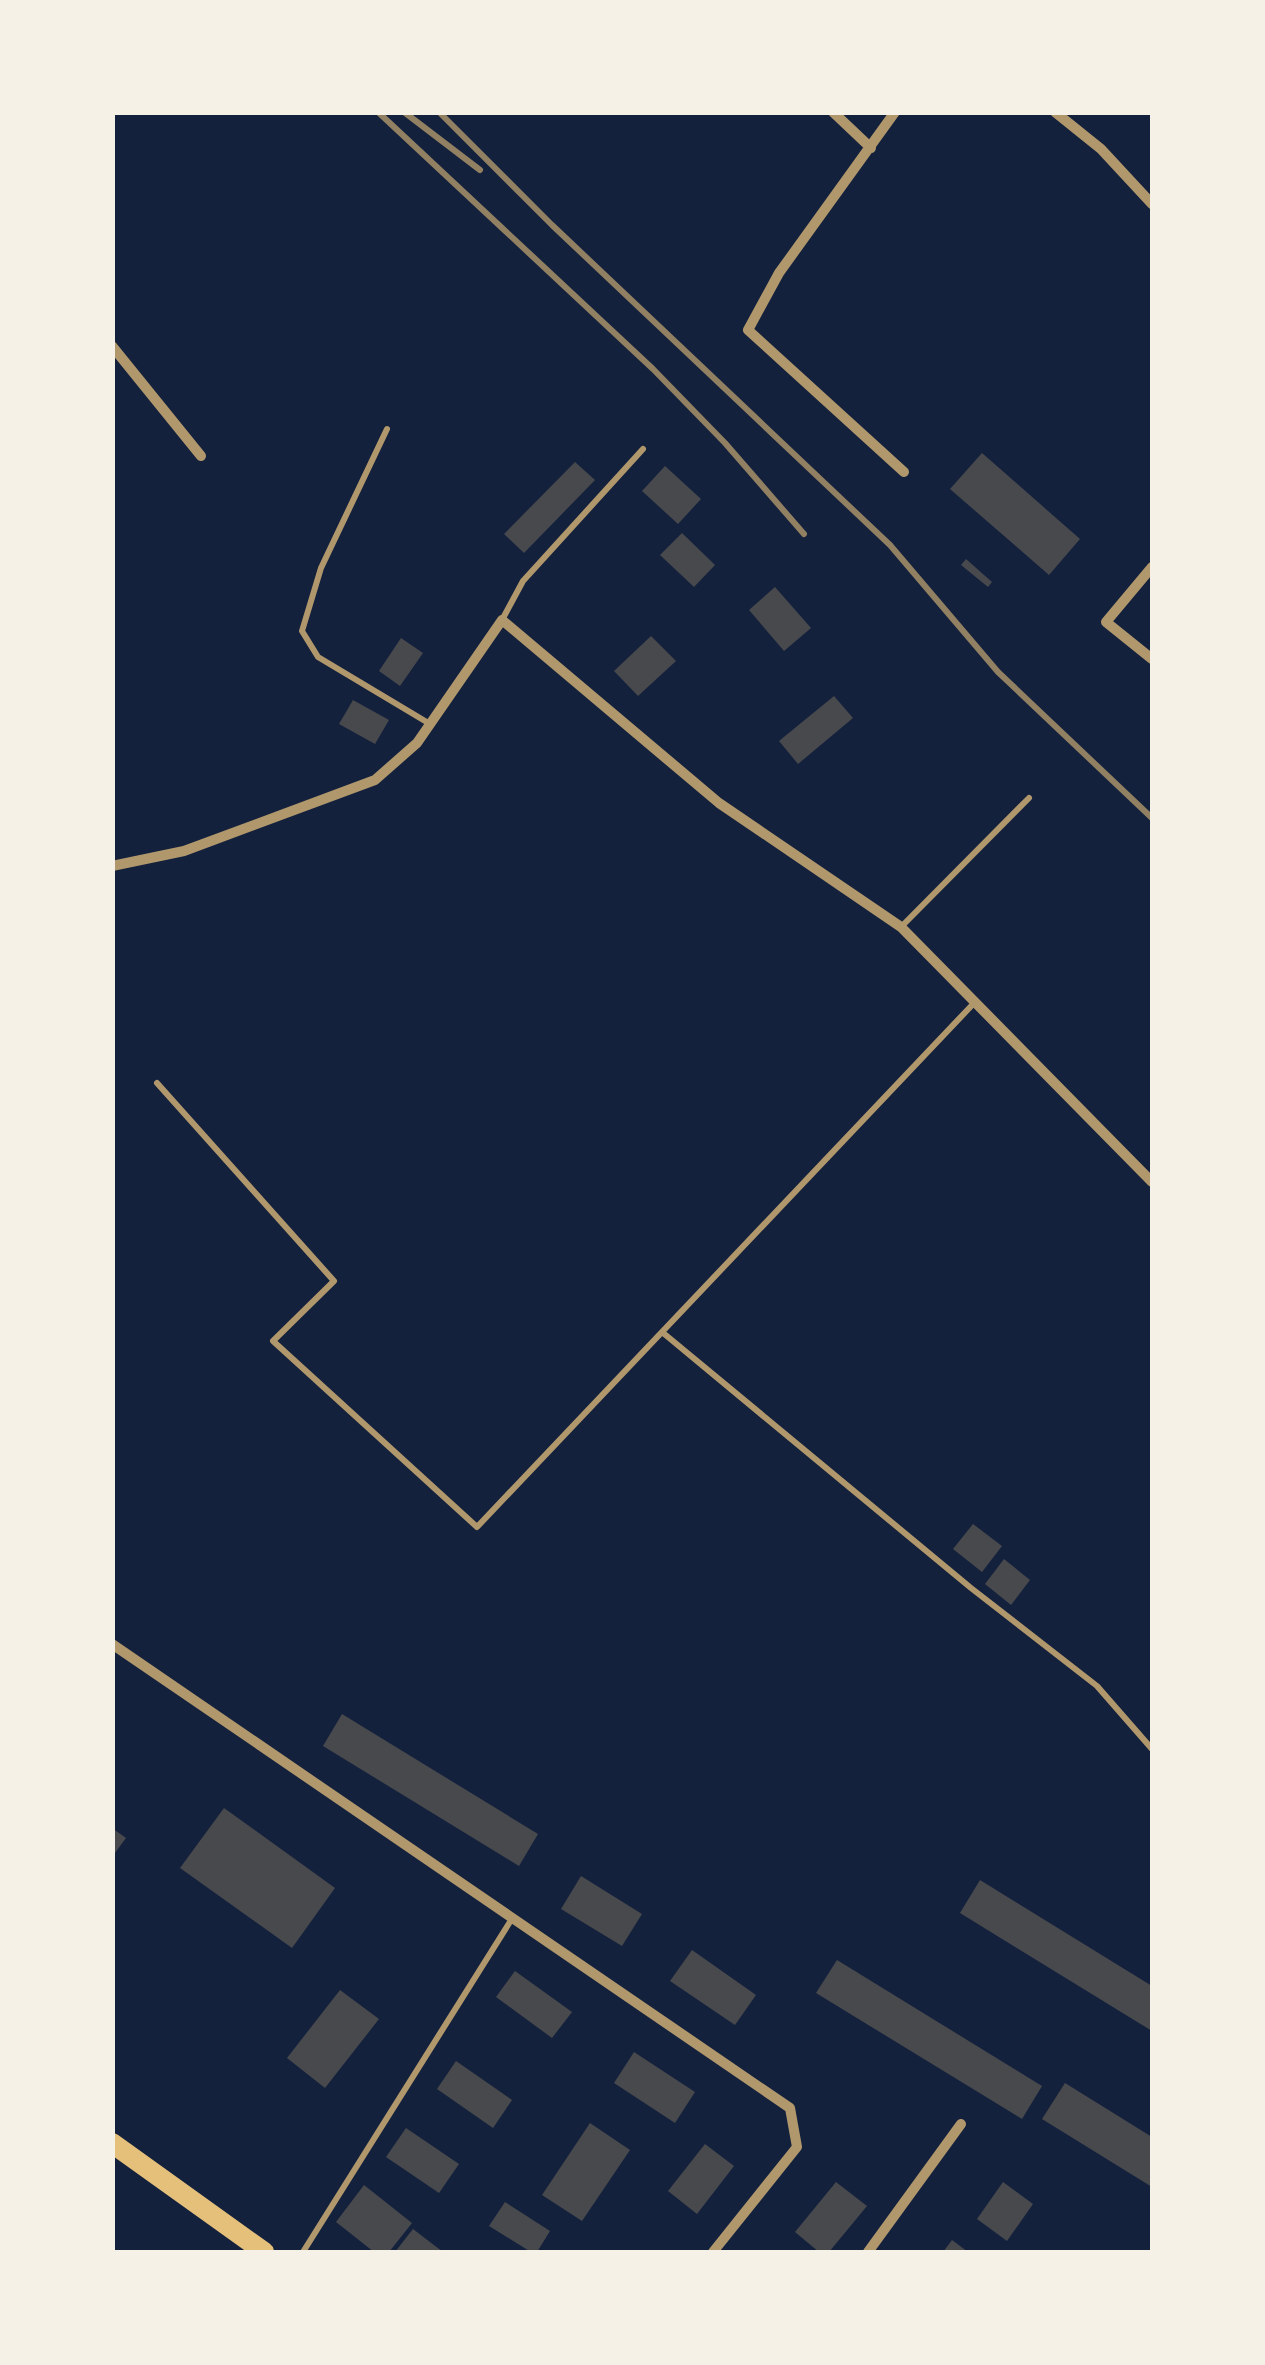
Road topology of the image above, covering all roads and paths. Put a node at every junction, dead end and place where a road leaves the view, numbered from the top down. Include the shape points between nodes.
1 (833, 112) edge
2 (895, 112) edge
3 (1055, 112) edge
4 (871, 148) junction
5 (1152, 204) edge
6 (112, 346) edge
7 (387, 429) dead end
8 (643, 449) dead end
9 (201, 456) dead end
10 (904, 472) dead end
11 (1152, 568) edge
12 (502, 620) junction
13 (1152, 659) edge
14 (430, 724) junction
15 (1029, 798) dead end
16 (112, 866) edge
17 (901, 927) junction
18 (975, 1002) junction
19 (157, 1083) dead end
20 (1152, 1182) edge
21 (662, 1332) junction
22 (112, 1644) edge
23 (1152, 1749) edge
24 (514, 1916) junction
25 (961, 2124) dead end
26 (112, 2143) edge
27 (264, 2252) edge
28 (303, 2252) edge
29 (714, 2252) edge
30 (868, 2252) edge

1 - 4 street
2 - 4 street
3 - 5 street
4 - 10 street via 780,273 748,330
6 - 9 street
7 - 14 lane via 321,568 302,631 318,657
8 - 12 lane via 523,582
11 - 13 street via 1106,622
12 - 14 street
12 - 17 street via 720,804
14 - 16 street via 375,780 184,852
15 - 17 lane
17 - 18 street
18 - 20 street
18 - 21 lane
19 - 21 lane via 334,1280 273,1342 477,1527
21 - 23 lane via 1097,1686
22 - 24 street
24 - 28 lane
24 - 29 street via 790,2108 798,2147
25 - 30 street
26 - 27 main road

